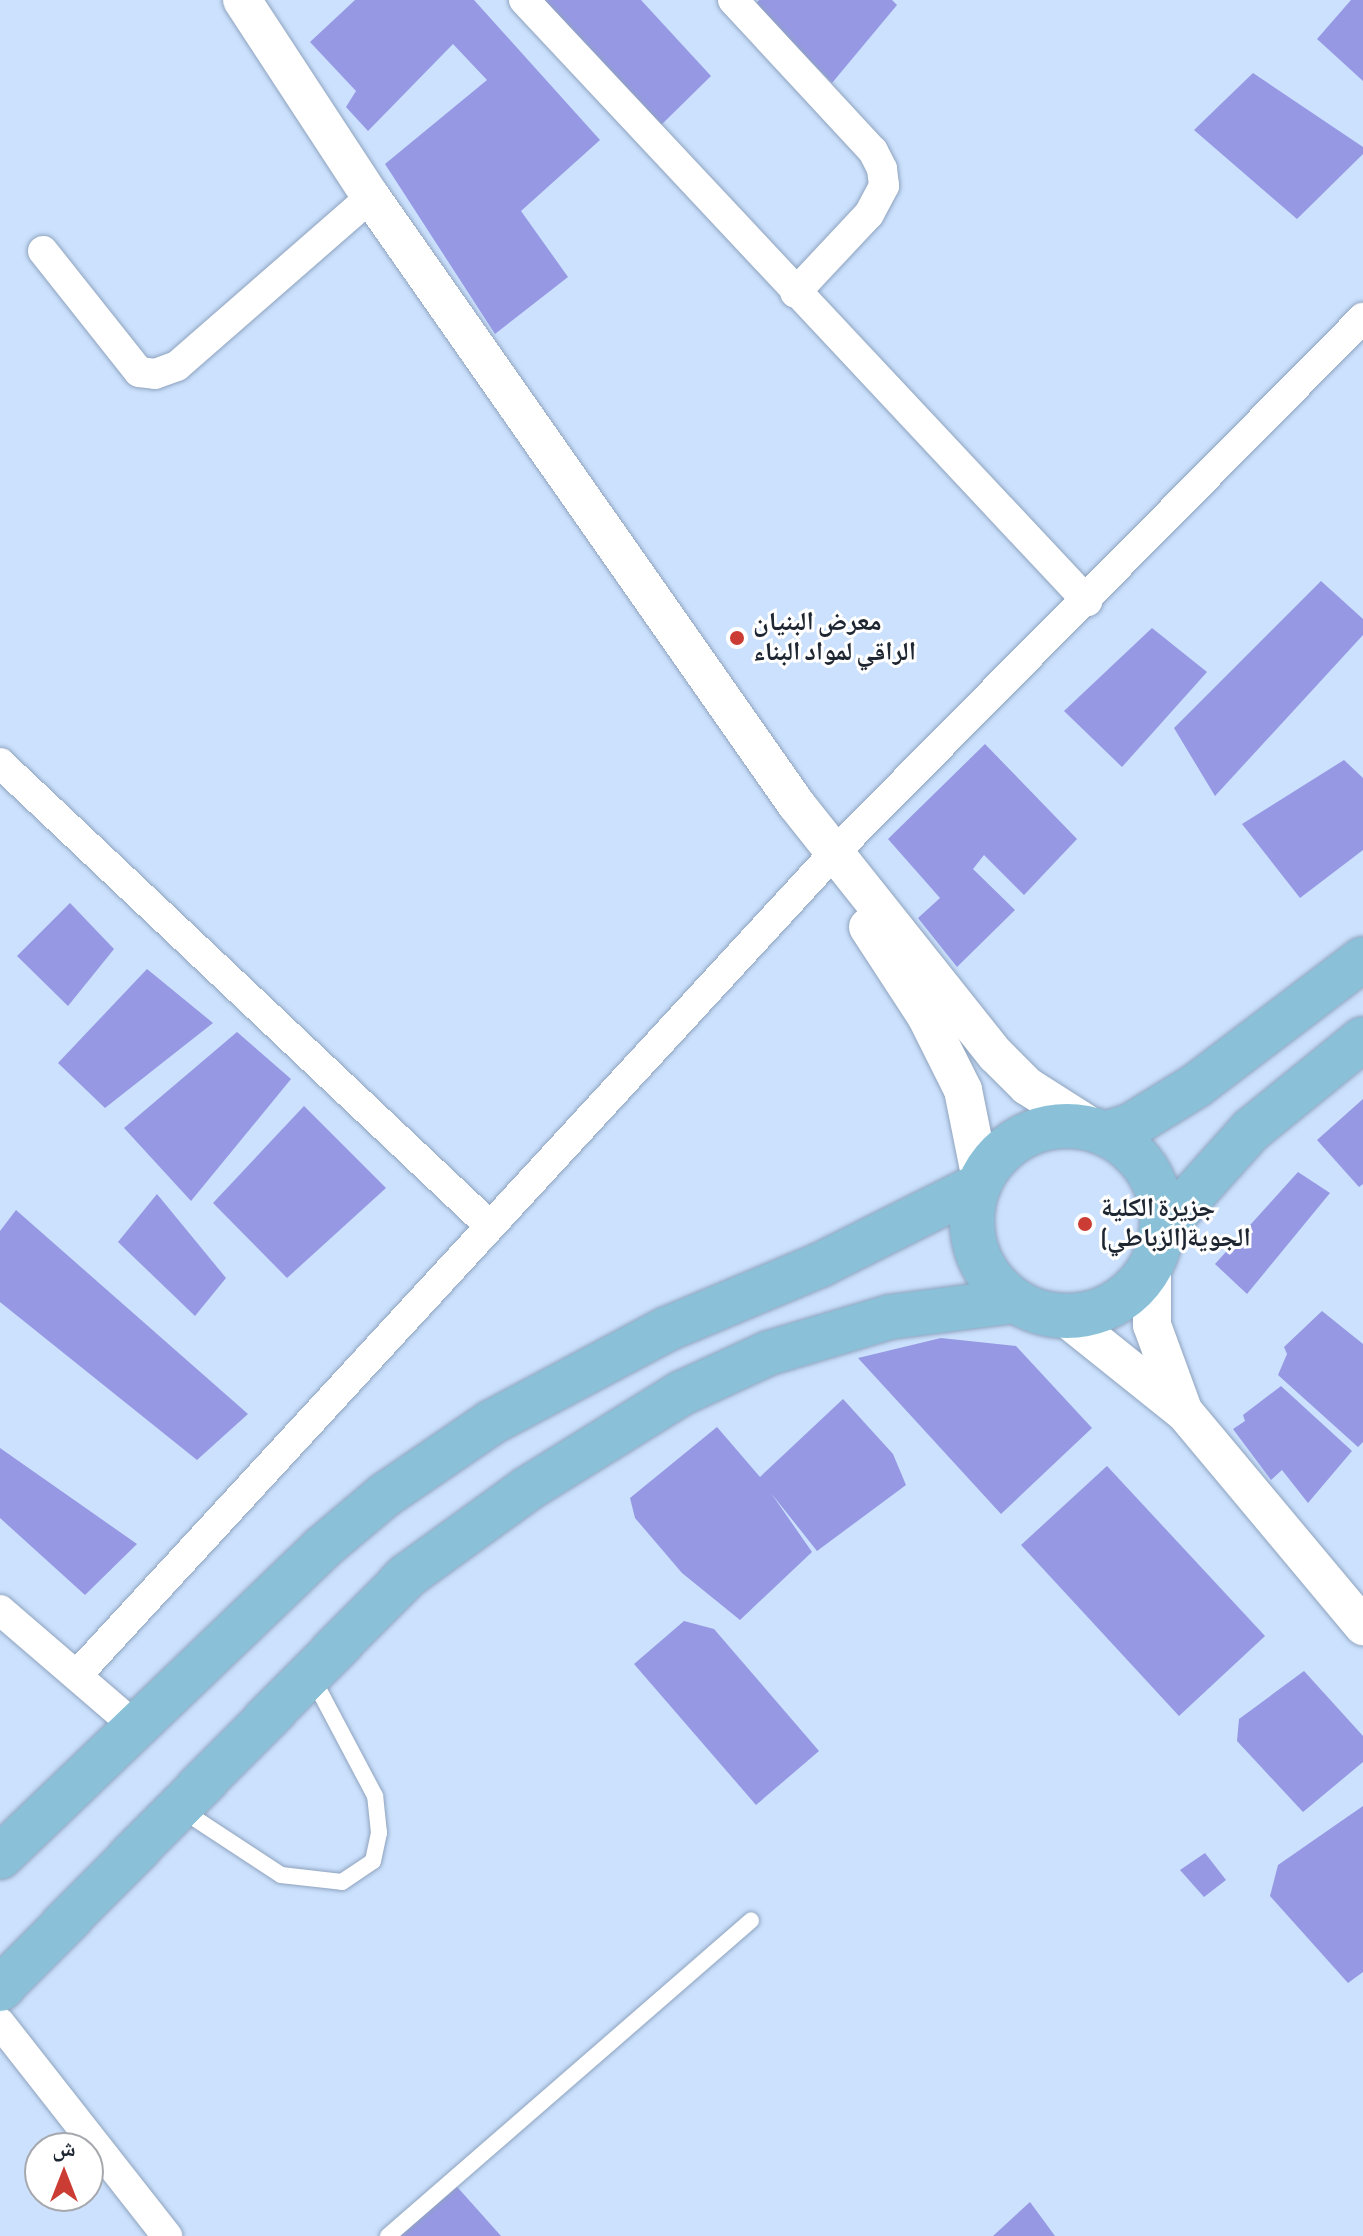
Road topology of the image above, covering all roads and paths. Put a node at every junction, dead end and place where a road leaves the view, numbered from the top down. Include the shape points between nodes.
1 (242, 0) edge
2 (524, 0) edge
3 (733, 0) edge
4 (371, 197) junction
5 (43, 251) dead end
6 (795, 293) junction
7 (1363, 318) edge
8 (1087, 601) junction
9 (0, 763) edge
10 (833, 857) junction
11 (1363, 959) edge
12 (1363, 1039) edge
13 (1101, 1132) junction
14 (980, 1183) junction
15 (490, 1226) junction
16 (1158, 1248) junction
17 (1014, 1301) junction
18 (1065, 1317) junction
19 (1185, 1413) junction
20 (0, 1610) edge
21 (1363, 1626) edge
22 (309, 1671) junction
23 (77, 1675) junction
24 (135, 1726) junction
25 (178, 1806) junction
26 (0, 1857) edge
27 (751, 1920) dead end
28 (0, 1989) edge
29 (0, 2023) edge
30 (167, 2236) edge
31 (388, 2236) edge

1 - 4 street
2 - 6 street
3 - 6 street via 873,151 882,169 884,186 869,214
4 - 5 street via 177,366 155,374 139,372
4 - 10 street
6 - 8 street
7 - 8 street
8 - 10 street
9 - 15 street
10 - 13 street via 996,1055 1027,1086
10 - 14 street via 963,1090
10 - 15 street
11 - 13 main road via 1197,1085 1132,1125
12 - 16 main road via 1251,1130
13 - 14 main road via 1052,1127 1030,1134 1002,1153
13 - 16 main road via 1143,1162 1162,1204
14 - 17 main road via 973,1237 995,1284
14 - 24 main road via 820,1265 667,1329 492,1422 385,1495 322,1548
15 - 23 street
16 - 18 main road via 1116,1304
16 - 19 street via 1149,1304 1155,1340
17 - 18 main road
17 - 22 main road via 939,1308 824,1335 682,1393 461,1534 407,1576
18 - 19 street
19 - 21 street
20 - 23 street
22 - 25 main road
22 - 25 lane via 375,1796 379,1833 373,1861 342,1882 281,1875
23 - 24 street
24 - 26 main road
25 - 28 main road
27 - 31 lane
29 - 30 street

